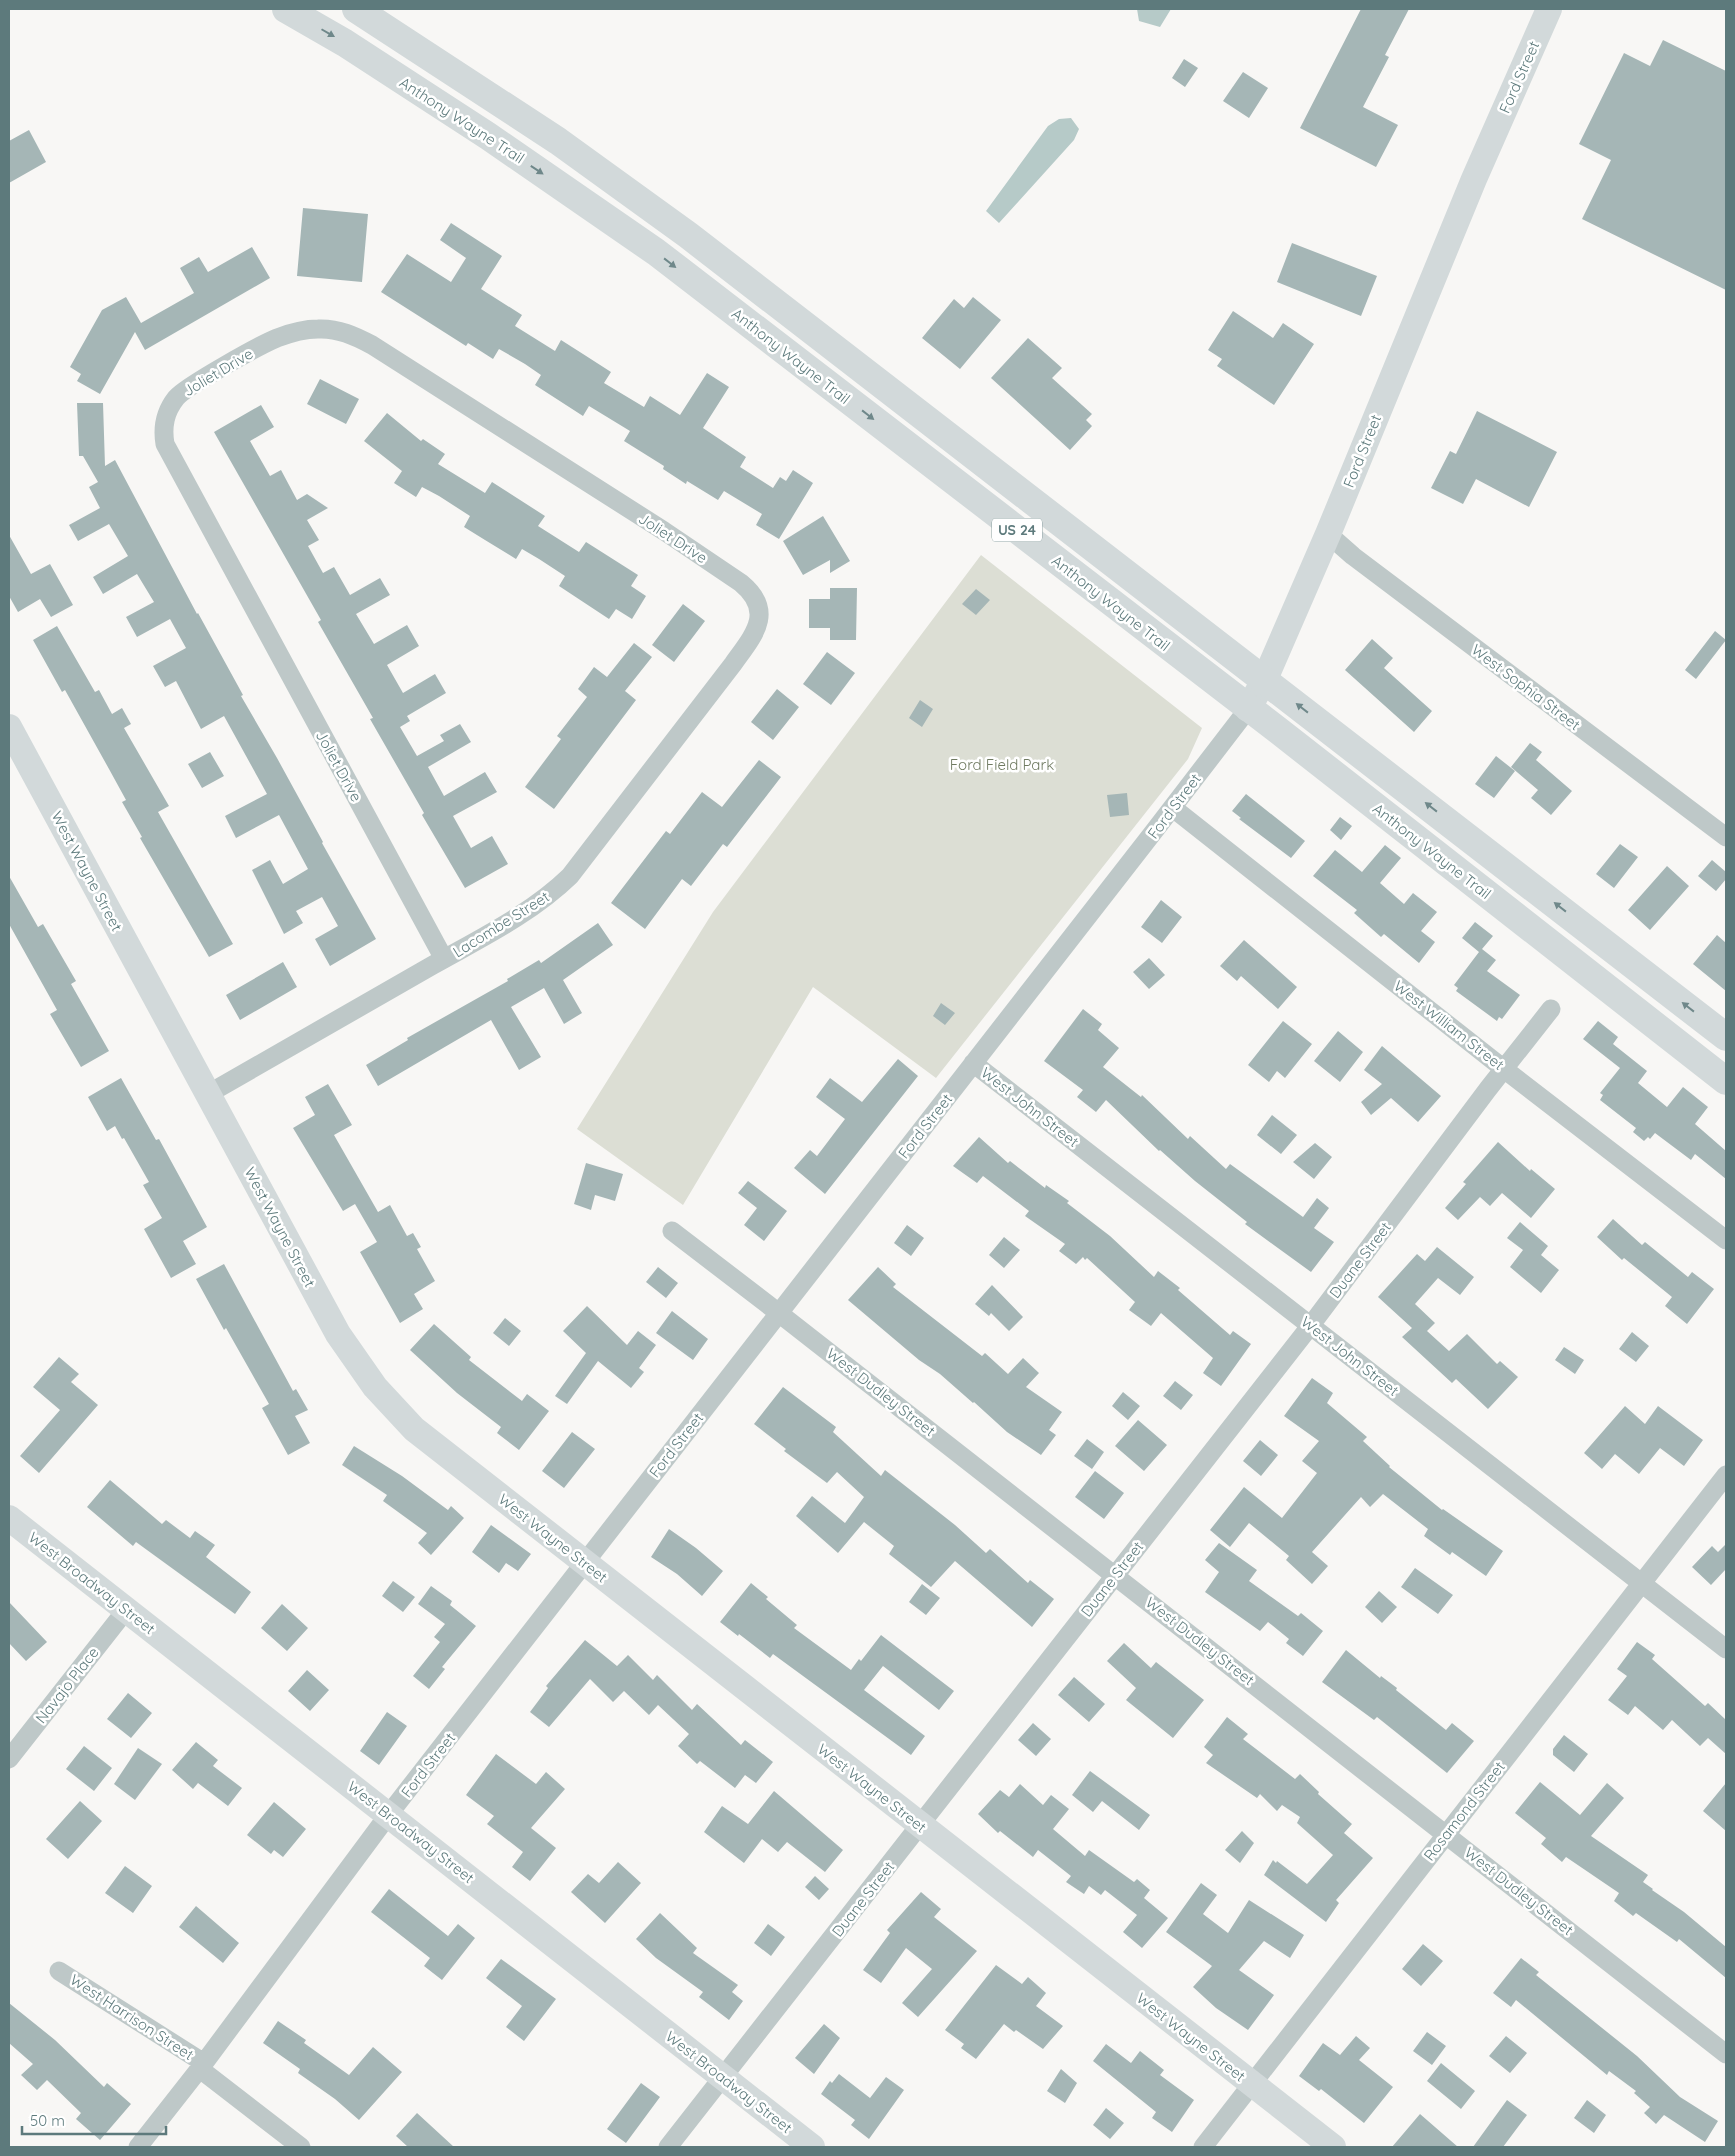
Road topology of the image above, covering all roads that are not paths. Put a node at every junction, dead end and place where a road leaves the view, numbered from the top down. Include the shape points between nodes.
1 (286, 9) edge
2 (356, 9) edge
3 (1549, 9) edge
4 (1328, 534) junction
5 (754, 596) joint
6 (1265, 679) junction
7 (1248, 708) junction
8 (9, 727) edge
9 (1173, 808) junction
10 (1726, 837) edge
11 (444, 959) junction
12 (1551, 1009) dead end
13 (1726, 1037) edge
14 (973, 1063) junction
15 (1504, 1068) junction
16 (1726, 1081) edge
17 (208, 1094) junction
18 (672, 1232) dead end
19 (1726, 1240) edge
20 (779, 1313) junction
21 (1311, 1325) junction
22 (1726, 1475) edge
23 (9, 1518) edge
24 (585, 1563) junction
25 (1115, 1575) junction
26 (1642, 1584) junction
27 (126, 1610) junction
28 (1726, 1649) edge
29 (9, 1759) edge
30 (389, 1814) junction
31 (921, 1826) junction
32 (1446, 1833) junction
33 (59, 1971) dead end
34 (1726, 2054) edge
35 (202, 2066) junction
36 (722, 2077) junction
37 (1252, 2084) junction
38 (138, 2147) edge
39 (301, 2147) edge
40 (668, 2147) edge
41 (812, 2147) edge
42 (1203, 2147) edge
43 (1333, 2147) edge

1 -> 7 highway, Anthony Wayne Trail / US 24 via 480,131 656,252
2 - 6 highway, US 24 via 558,141 688,235
3 - 4 street, Ford Street via 1474,179
4 - 6 street, Ford Street
4 - 10 street, West Sophia Street
5 - 11 street, Lacombe Street via 759,610 757,630 570,876 527,910
5 - 11 street, Joliet Drive via 741,583 656,526 372,345 344,332 318,329 277,338 177,396 164,424 165,444 170,456
6 - 7 street, Ford Street
13 -> 6 highway, US 24
7 - 9 street, Ford Street
7 - 16 highway, Anthony Wayne Trail / US 24
8 - 17 street, West Wayne Street
9 - 14 street, Ford Street
9 - 15 street, West William Street
11 - 17 street, Lacombe Street
12 - 15 street, Duane Street
14 - 20 street, Ford Street
14 - 21 street, West John Street
15 - 19 street, West William Street
15 - 21 street, Duane Street
17 - 24 street, West Wayne Street via 338,1334 375,1387 433,1445
18 - 20 street, West Dudley Street
20 - 24 street, Ford Street
20 - 25 street, West Dudley Street
21 - 25 street, Duane Street
21 - 26 street, West John Street
22 - 26 street, Rosamond Street
23 - 27 street, West Broadway Street
24 - 30 street, Ford Street
24 - 31 street, West Wayne Street
25 - 31 street, Duane Street
25 - 32 street, West Dudley Street
26 - 28 street, West John Street
26 - 32 street, Rosamond Street
27 - 29 street, Navajo Place
27 - 30 street, West Broadway Street
30 - 35 street, Ford Street
30 - 36 street, West Broadway Street
31 - 36 street, Duane Street
31 - 37 street, West Wayne Street
32 - 34 street, West Dudley Street
32 - 37 street, Rosamond Street
33 - 35 street, West Harrison Street
35 - 38 street, Ford Street
35 - 39 street, West Harrison Street
36 - 40 street, Duane Street
36 - 41 street, West Broadway Street
37 - 42 street, Rosamond Street
37 - 43 street, West Wayne Street

